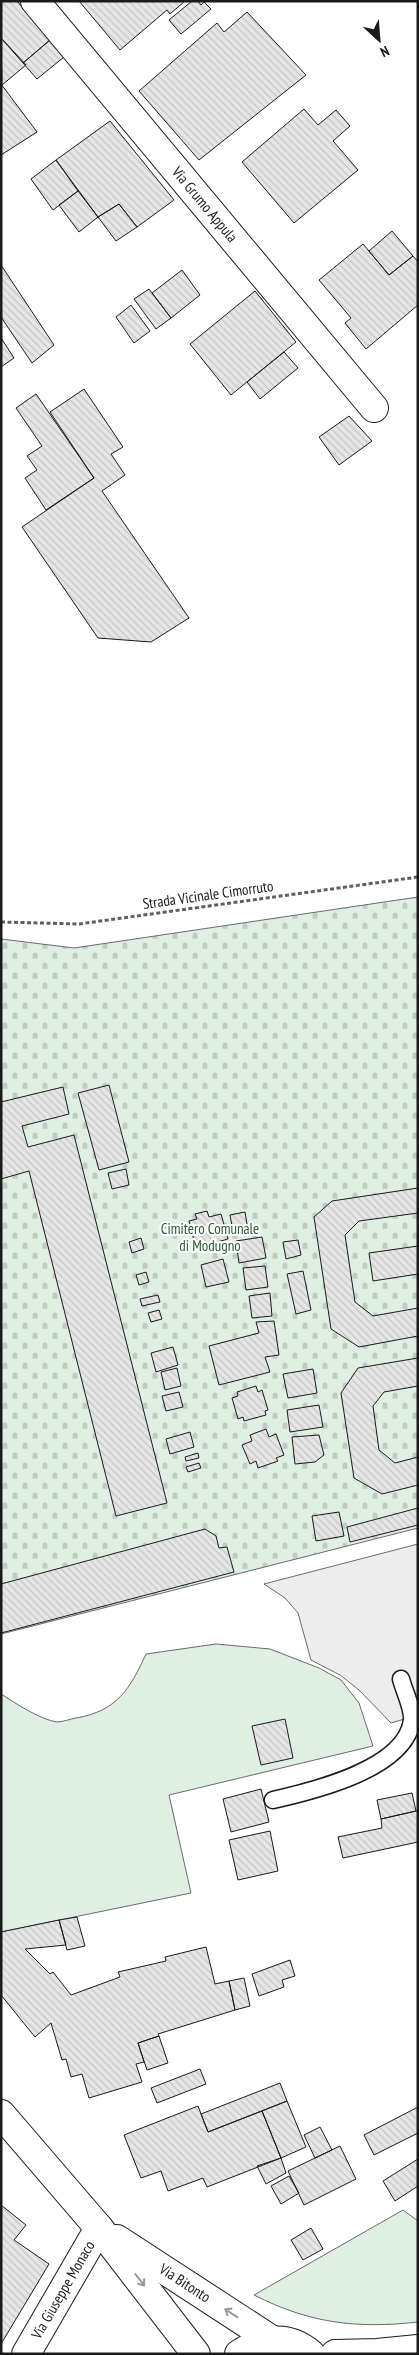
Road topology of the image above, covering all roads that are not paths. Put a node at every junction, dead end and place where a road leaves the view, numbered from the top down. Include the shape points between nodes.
1 (35, 1) edge
2 (374, 408) dead end
3 (401, 1679) dead end
4 (274, 1800) dead end
5 (1, 2114) edge
6 (99, 2228) junction
7 (272, 2340) junction
8 (418, 2349) edge
9 (26, 2354) edge
10 (196, 2354) edge
11 (240, 2354) edge
12 (310, 2354) edge
13 (335, 2354) edge

1 - 2 street, Via Grumo Appula
3 - 4 lane via 412,1718 407,1738 380,1763 316,1790
5 - 6 street, Via Bitonto
7 -> 6 street, Via Bitonto
6 - 9 street, Via Giuseppe Monaco
6 -> 10 street, Via Bitonto
7 - 11 street via 254,2344
7 - 12 street via 298,2345
8 - 13 street

